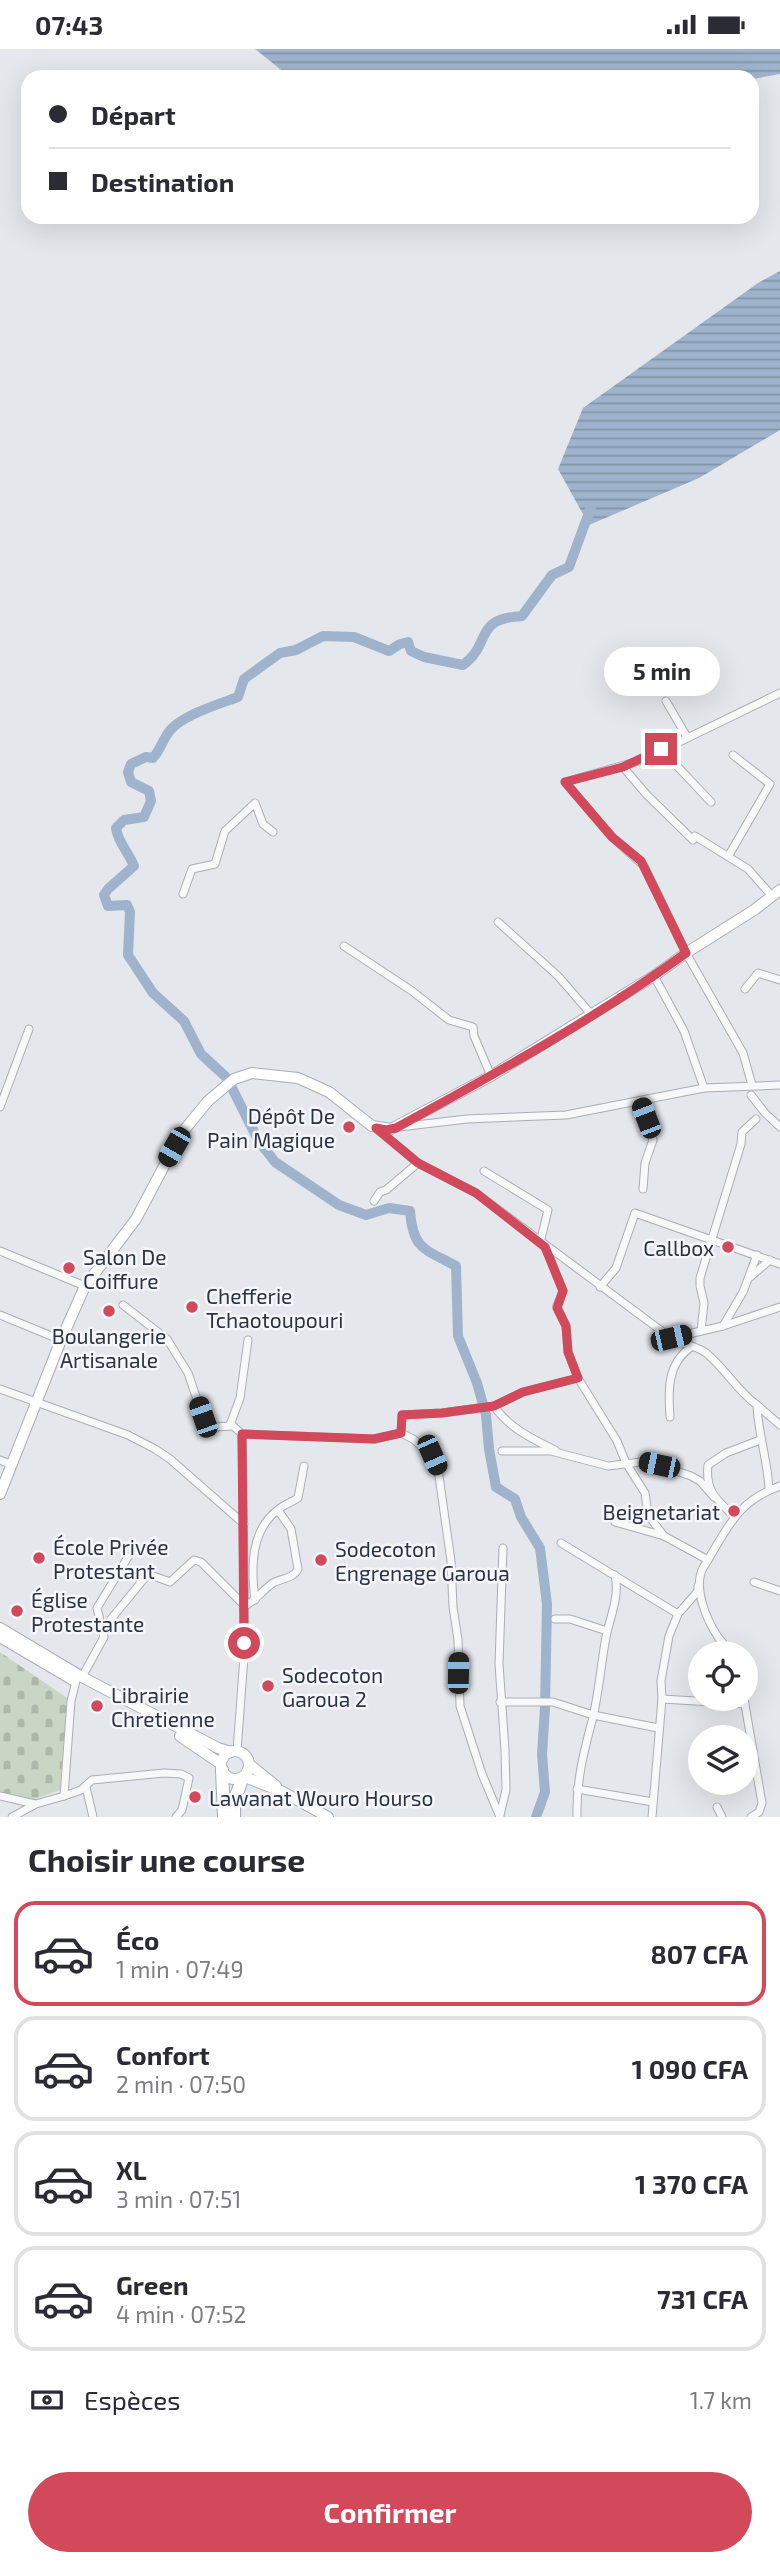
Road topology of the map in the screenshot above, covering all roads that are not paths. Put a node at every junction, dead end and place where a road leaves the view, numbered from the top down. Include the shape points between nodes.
1 (780, 693) edge
2 (666, 701) dead end
3 (687, 737) junction
4 (661, 749) junction
5 (733, 755) dead end
6 (623, 767) junction
7 (710, 802) dead end
8 (273, 832) dead end
9 (729, 855) junction
10 (776, 893) edge
11 (183, 894) dead end
12 (498, 922) dead end
13 (344, 946) dead end
14 (686, 953) junction
15 (654, 976) junction
16 (780, 980) edge
17 (745, 989) dead end
18 (591, 1014) junction
19 (29, 1029) dead end
20 (491, 1076) junction
21 (752, 1085) junction
22 (780, 1085) edge
23 (704, 1088) junction
24 (751, 1095) dead end
25 (639, 1101) junction
26 (0, 1107) edge
27 (756, 1119) dead end
28 (780, 1127) edge
29 (376, 1128) junction
30 (396, 1128) junction
31 (418, 1163) junction
32 (484, 1171) dead end
33 (643, 1189) dead end
34 (374, 1201) dead end
35 (712, 1239) junction
36 (543, 1245) junction
37 (0, 1251) edge
38 (757, 1255) junction
39 (771, 1260) junction
40 (780, 1263) edge
41 (749, 1278) junction
42 (85, 1286) junction
43 (600, 1287) junction
44 (123, 1304) dead end
45 (780, 1307) edge
46 (0, 1315) edge
47 (723, 1326) junction
48 (702, 1331) junction
49 (671, 1338) junction
50 (61, 1340) junction
51 (248, 1340) dead end
52 (691, 1347) junction
53 (578, 1378) junction
54 (0, 1388) edge
55 (36, 1402) junction
56 (757, 1405) junction
57 (494, 1406) junction
58 (670, 1417) dead end
59 (230, 1425) junction
60 (780, 1425) edge
61 (401, 1433) junction
62 (242, 1434) junction
63 (760, 1440) junction
64 (502, 1451) dead end
65 (0, 1460) edge
66 (580, 1460) junction
67 (626, 1463) junction
68 (12, 1465) junction
69 (304, 1466) dead end
70 (780, 1486) edge
71 (769, 1490) junction
72 (0, 1495) edge
73 (714, 1497) junction
74 (278, 1510) junction
75 (734, 1517) junction
76 (615, 1522) dead end
77 (244, 1524) junction
78 (664, 1536) junction
79 (561, 1543) dead end
80 (503, 1548) dead end
81 (128, 1557) dead end
82 (708, 1560) junction
83 (615, 1575) junction
84 (754, 1582) dead end
85 (698, 1586) junction
86 (780, 1591) edge
87 (255, 1600) junction
88 (245, 1606) junction
89 (678, 1614) junction
90 (555, 1619) dead end
91 (0, 1628) edge
92 (102, 1630) junction
93 (607, 1631) junction
94 (0, 1637) edge
95 (721, 1641) edge
96 (79, 1679) junction
97 (662, 1699) junction
98 (688, 1700) edge
99 (500, 1702) junction
100 (746, 1711) edge
101 (593, 1715) junction
102 (658, 1728) junction
103 (234, 1751) junction
104 (250, 1765) junction
105 (221, 1767) junction
106 (243, 1778) junction
107 (86, 1787) junction
108 (577, 1789) junction
109 (283, 1792) junction
110 (0, 1795) edge
111 (64, 1795) junction
112 (653, 1802) junction
113 (36, 1804) junction
114 (717, 1807) dead end
115 (500, 1816) edge
116 (12, 1817) edge
117 (93, 1817) edge
118 (176, 1817) edge
119 (224, 1817) edge
120 (234, 1817) edge
121 (328, 1817) edge
122 (577, 1817) edge
123 (652, 1817) edge
124 (722, 1817) edge
125 (751, 1817) edge

1 - 3 street
2 - 3 street
3 - 4 street
4 - 6 street
4 - 7 street
5 - 9 street via 771,784
6 - 9 street via 694,838
6 - 14 street via 565,782 612,837 641,861
8 - 11 street via 263,824 255,803 225,831 215,864 192,869
9 - 10 street
10 - 14 street
12 - 18 street via 558,976
13 - 20 street via 449,1020 473,1027
14 - 15 street
14 - 21 street via 743,1053
15 - 18 street
15 - 23 street via 684,1031
16 - 17 street via 758,973
18 - 20 street
19 - 26 street
20 - 30 street
21 - 22 street
21 - 23 street
23 - 25 street
24 - 28 street
25 - 30 street via 566,1115 467,1119
25 - 33 street via 653,1140
27 - 35 street via 742,1132
29 - 30 street
29 - 31 street
29 - 42 street via 329,1092 298,1078 252,1073 231,1081 181,1134 136,1219
31 - 34 street
31 - 36 street via 476,1193
32 - 36 street via 548,1210
35 - 38 street
35 - 43 street via 635,1213 616,1268
35 - 48 street via 699,1286 704,1303
36 - 43 street
36 - 53 street via 563,1291 557,1308
37 - 42 street
38 - 39 street
38 - 41 street
39 - 40 street
39 - 41 street
41 - 47 street
42 - 50 street
43 - 49 street
44 - 59 street via 160,1331 174,1349 206,1421 214,1427
45 - 47 street
46 - 50 street
47 - 48 street
48 - 49 street
49 - 52 street
50 - 55 street
51 - 59 street via 240,1398
52 - 56 street via 706,1353
52 - 58 street via 678,1358 670,1378
53 - 57 street via 523,1392
53 - 67 street
54 - 55 street
55 - 68 street
55 - 77 street via 155,1449
56 - 60 street
56 - 63 street
57 - 61 street via 402,1415
57 - 66 street via 502,1418 533,1440
59 - 62 street
61 - 62 street via 374,1439
61 - 115 street via 432,1455 438,1469 451,1561 460,1706
62 - 77 street
63 - 71 street
63 - 73 street via 710,1462 708,1482
64 - 66 street via 551,1451
65 - 68 street
66 - 67 street via 608,1466
67 - 73 street via 682,1472 700,1481
67 - 78 street via 645,1493 648,1515
68 - 72 street
69 - 74 street via 299,1498
70 - 71 street
71 - 75 street via 749,1501
73 - 75 street
74 - 87 street via 256,1540
74 - 87 street via 291,1529 298,1569
75 - 82 street
76 - 78 street
77 - 88 street
78 - 82 street
79 - 83 street
80 - 99 street
81 - 92 street via 97,1608
82 - 85 street
83 - 89 street
83 - 93 street via 618,1588
84 - 86 street
85 - 89 street
85 - 95 street
87 - 88 street
88 - 92 street via 194,1560 170,1582 148,1574
88 - 103 street
89 - 97 street via 664,1660
90 - 93 street
91 - 96 street
92 - 96 street via 101,1646
93 - 101 street
94 - 96 street
96 - 103 street via 218,1748
96 - 105 street via 179,1735
96 - 111 street via 71,1701
97 - 98 street
97 - 102 street
99 - 101 street via 553,1702
99 - 115 street via 506,1790
100 - 125 street via 762,1803
101 - 102 street
101 - 108 street
102 - 112 street
103 - 104 street via 246,1756
103 - 105 street via 224,1756
104 - 106 street
104 - 109 street
105 - 106 street via 230,1779
105 - 119 main road
106 - 109 street
106 - 120 main road
107 - 111 street
107 - 117 street
107 - 118 street via 92,1780 181,1774 189,1778
108 - 112 street
108 - 122 street
109 - 121 street
110 - 113 street
111 - 113 street
112 - 123 street
113 - 116 street
114 - 124 street

